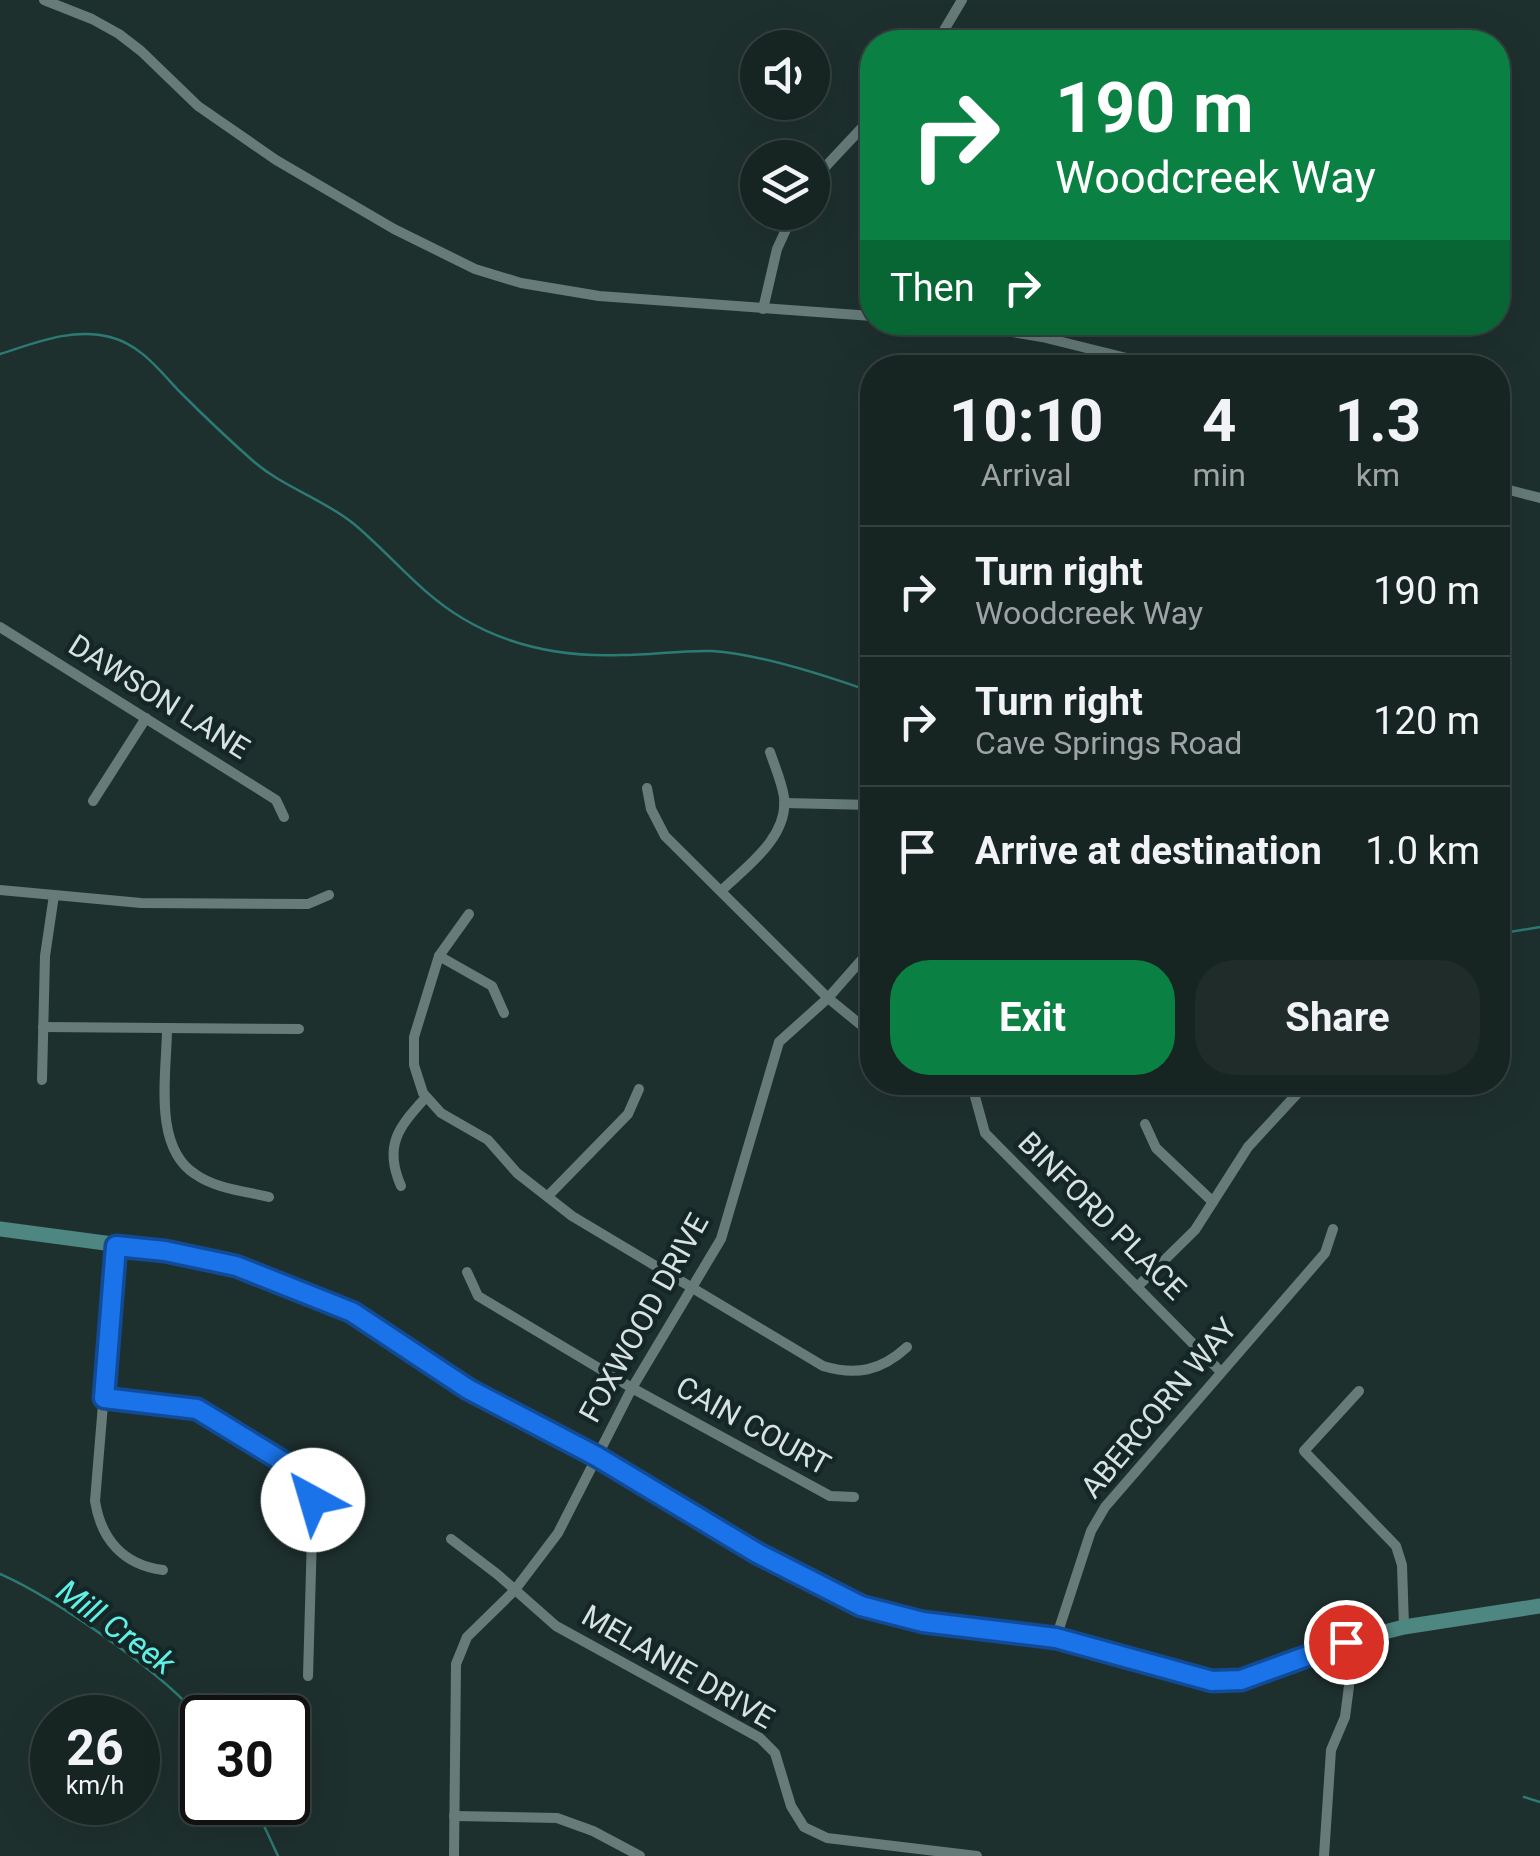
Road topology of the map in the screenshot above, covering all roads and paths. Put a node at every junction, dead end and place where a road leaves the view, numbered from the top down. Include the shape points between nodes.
1 (44, 0) edge
2 (962, 0) edge
3 (944, 30) edge
4 (860, 131) edge
5 (830, 162) edge
6 (786, 230) edge
7 (764, 309) junction
8 (860, 315) edge
9 (1030, 335) edge
10 (1115, 355) edge
11 (1510, 490) edge
12 (1540, 498) edge
13 (0, 627) edge
14 (146, 718) junction
15 (770, 752) dead end
16 (647, 788) dead end
17 (93, 801) dead end
18 (784, 803) junction
19 (860, 806) edge
20 (284, 817) dead end
21 (0, 890) edge
22 (721, 892) junction
23 (329, 895) dead end
24 (54, 896) junction
25 (469, 914) dead end
26 (440, 956) junction
27 (860, 962) edge
28 (828, 998) junction
29 (504, 1013) dead end
30 (860, 1024) edge
31 (43, 1027) junction
32 (167, 1028) junction
33 (299, 1029) dead end
34 (42, 1080) dead end
35 (639, 1089) dead end
36 (974, 1095) edge
37 (1296, 1095) edge
38 (426, 1097) junction
39 (1146, 1124) dead end
40 (401, 1186) dead end
41 (548, 1196) junction
42 (270, 1197) dead end
43 (1213, 1202) junction
44 (0, 1229) edge
45 (1334, 1230) dead end
46 (116, 1246) junction
47 (467, 1272) dead end
48 (692, 1286) junction
49 (1136, 1286) junction
50 (906, 1347) dead end
51 (1220, 1371) junction
52 (632, 1388) junction
53 (1359, 1392) dead end
54 (104, 1398) junction
55 (596, 1456) junction
56 (854, 1497) dead end
57 (450, 1539) dead end
58 (163, 1570) dead end
59 (514, 1591) junction
60 (1540, 1606) edge
61 (1404, 1627) junction
62 (1056, 1638) junction
63 (1346, 1642) junction
64 (308, 1676) dead end
65 (454, 1816) junction
66 (454, 1856) edge
67 (640, 1856) edge
68 (977, 1856) edge
69 (1324, 1856) edge

1 - 7 street via 119,34 230,132 475,269 599,296
2 - 3 street
4 - 5 street
6 - 7 street
7 - 8 street
9 - 10 street
11 - 12 street
13 - 14 street, DAWSON LANE
14 - 17 street
14 - 20 street, DAWSON LANE via 276,800
15 - 18 street
16 - 22 street via 665,836
18 - 19 street
18 - 22 street via 784,817 765,849
21 - 24 street
22 - 28 street
23 - 24 street via 308,904
24 - 31 street
25 - 26 street
26 - 29 street via 492,986
26 - 38 street via 414,1037 414,1065
27 - 28 street, FOXWOOD DRIVE
28 - 30 street
28 - 48 street, FOXWOOD DRIVE via 779,1042 721,1238
31 - 32 street
31 - 34 street
32 - 33 street
32 - 42 street via 166,1122 174,1152 193,1174
35 - 41 street via 628,1114
36 - 49 street, BINFORD PLACE via 985,1134
37 - 43 street via 1248,1147
38 - 40 street via 398,1128 391,1164
38 - 41 street via 488,1140
39 - 43 street via 1156,1148
41 - 48 street
43 - 49 street via 1195,1230
44 - 46 street
45 - 51 street, ABERCORN WAY via 1326,1253
46 - 54 street
46 - 55 street via 236,1266 352,1312 468,1389
47 - 52 street, CAIN COURT via 478,1296
48 - 50 street via 823,1366 846,1372 880,1366
48 - 52 street, FOXWOOD DRIVE
49 - 51 street, BINFORD PLACE
51 - 62 street, ABERCORN WAY via 1105,1507
52 - 55 street, FOXWOOD DRIVE
52 - 56 street, CAIN COURT via 830,1496
53 - 61 street via 1304,1451 1396,1546
54 - 58 street via 98,1522 123,1554
54 - 64 street via 197,1409 290,1466 310,1486
55 - 59 street, FOXWOOD DRIVE via 558,1532
55 - 62 street via 757,1553 861,1606 923,1622
57 - 59 street, MELANIE DRIVE
59 - 65 street, FOXWOOD DRIVE via 466,1636 456,1664
59 - 68 street, MELANIE DRIVE via 556,1626 760,1738 775,1753 804,1827 827,1838
60 - 61 street
61 - 63 street
62 - 63 street via 1212,1681 1241,1680
63 - 69 street via 1349,1686 1331,1750
65 - 66 street, FOXWOOD DRIVE
65 - 67 street via 557,1818

